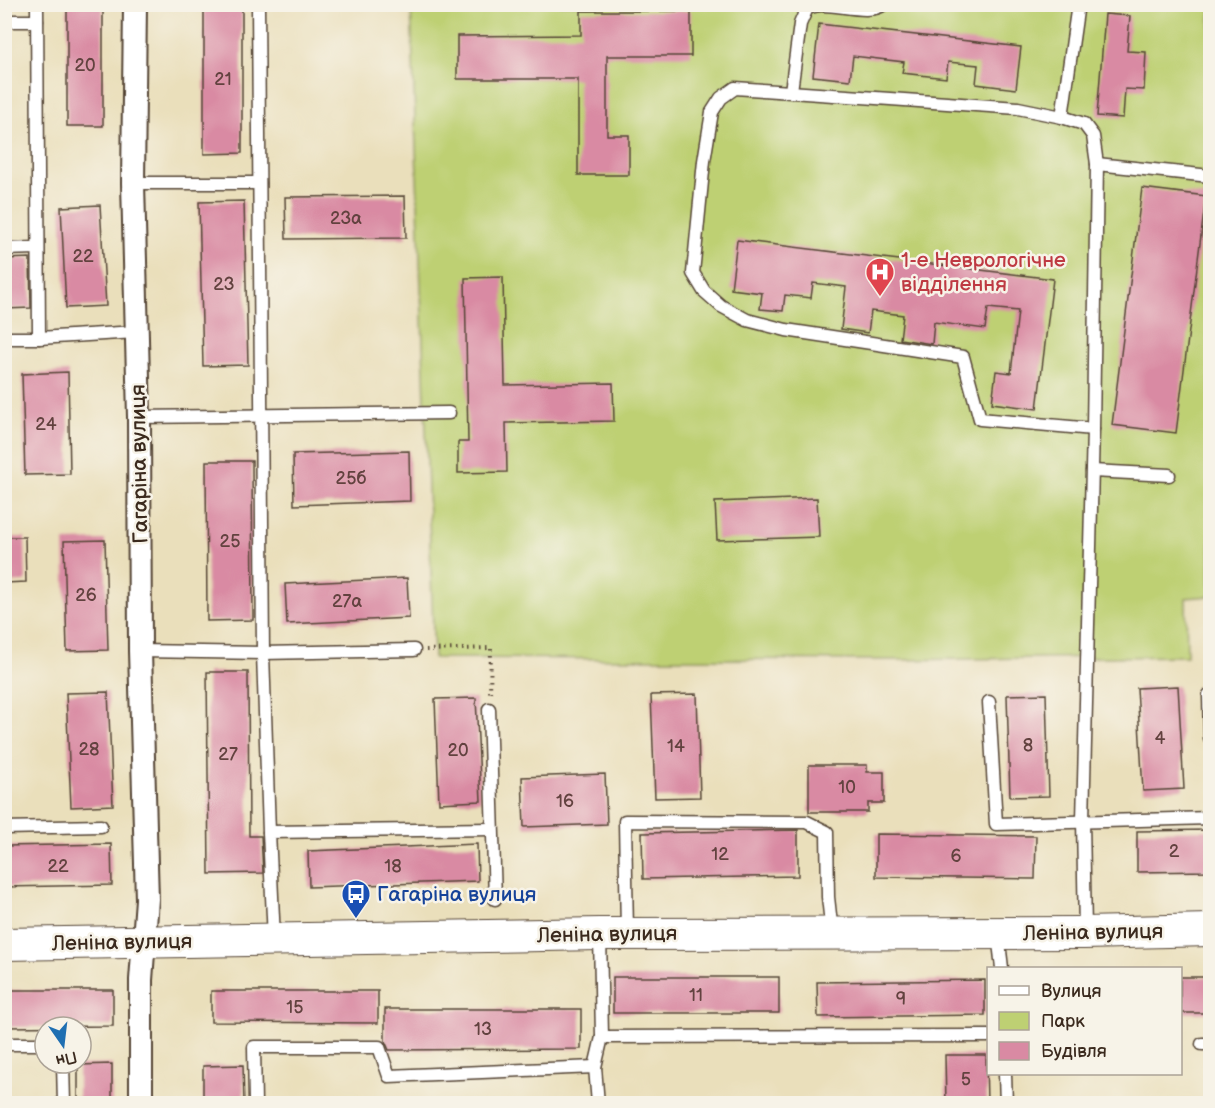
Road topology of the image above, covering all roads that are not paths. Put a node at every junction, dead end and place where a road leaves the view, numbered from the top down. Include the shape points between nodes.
1 (37, 4) edge
2 (135, 4) edge
3 (258, 4) edge
4 (884, 4) edge
5 (1078, 4) edge
6 (4, 21) edge
7 (37, 21) junction
8 (791, 91) junction
9 (1062, 117) junction
10 (1097, 164) junction
11 (1210, 176) edge
12 (133, 183) junction
13 (259, 183) junction
14 (37, 248) junction
15 (4, 249) edge
16 (136, 332) junction
17 (4, 338) edge
18 (39, 338) junction
19 (449, 413) dead end
20 (260, 415) junction
21 (139, 417) junction
22 (1093, 429) junction
23 (1092, 471) junction
24 (1169, 475) dead end
25 (414, 650) road end
26 (141, 651) junction
27 (262, 653) junction
28 (1209, 694) dead end
29 (990, 702) dead end
30 (489, 709) road end
31 (1210, 738) edge
32 (1210, 818) edge
33 (1083, 820) junction
34 (100, 826) dead end
35 (4, 828) edge
36 (492, 829) junction
37 (268, 832) junction
38 (495, 898) dead end
39 (1210, 930) edge
40 (832, 933) junction
41 (998, 933) junction
42 (1084, 933) junction
43 (614, 934) junction
44 (274, 939) junction
45 (145, 942) junction
46 (4, 944) edge
47 (1002, 967) edge
48 (987, 1036) edge
49 (602, 1037) junction
50 (4, 1044) edge
51 (33, 1044) edge
52 (595, 1067) junction
53 (63, 1075) edge
54 (1005, 1075) edge
55 (64, 1104) edge
56 (141, 1104) edge
57 (255, 1104) edge
58 (598, 1104) edge
59 (1006, 1104) edge

1 - 7 lane
2 - 12 street, Гагаріна вулиця
3 - 13 lane
4 - 8 lane via 860,9 821,5 807,8 800,24
5 - 9 lane
6 - 7 lane
7 - 14 lane
8 - 9 lane via 1018,108
8 - 22 lane via 735,88 720,98 712,112 693,273 704,291 747,320 786,330 963,357 980,419
9 - 10 lane via 1084,124 1093,136
10 - 11 lane
10 - 22 lane
12 - 13 lane
12 - 16 street, Гагаріна вулиця
13 - 20 lane
14 - 15 lane
14 - 18 lane
16 - 18 lane
16 - 21 street, Гагаріна вулиця
17 - 18 lane
19 - 20 lane
20 - 21 lane
20 - 27 lane
21 - 26 street, Гагаріна вулиця
22 - 23 lane
23 - 24 lane
23 - 33 lane
25 - 27 lane
26 - 27 lane
26 - 45 street, Гагаріна вулиця
27 - 37 lane
28 - 31 lane
29 - 33 lane via 996,824
30 - 36 lane
32 - 33 lane
33 - 42 lane
34 - 35 lane
36 - 37 lane
36 - 38 lane
37 - 44 lane
39 - 42 street, Леніна вулиця
40 - 41 street, Леніна вулиця
40 - 43 street, Леніна вулиця
40 - 43 lane via 827,832 807,822 625,820
41 - 42 street, Леніна вулиця
41 - 47 lane
43 - 44 street, Леніна вулиця
43 - 49 lane
44 - 45 street, Леніна вулиця
45 - 46 street, Леніна вулиця
45 - 56 street, Гагаріна вулиця via 141,980
48 - 49 lane
49 - 52 lane
50 - 51 lane
52 - 57 lane via 389,1076 380,1047 254,1047
52 - 58 lane
53 - 55 lane
54 - 59 lane

